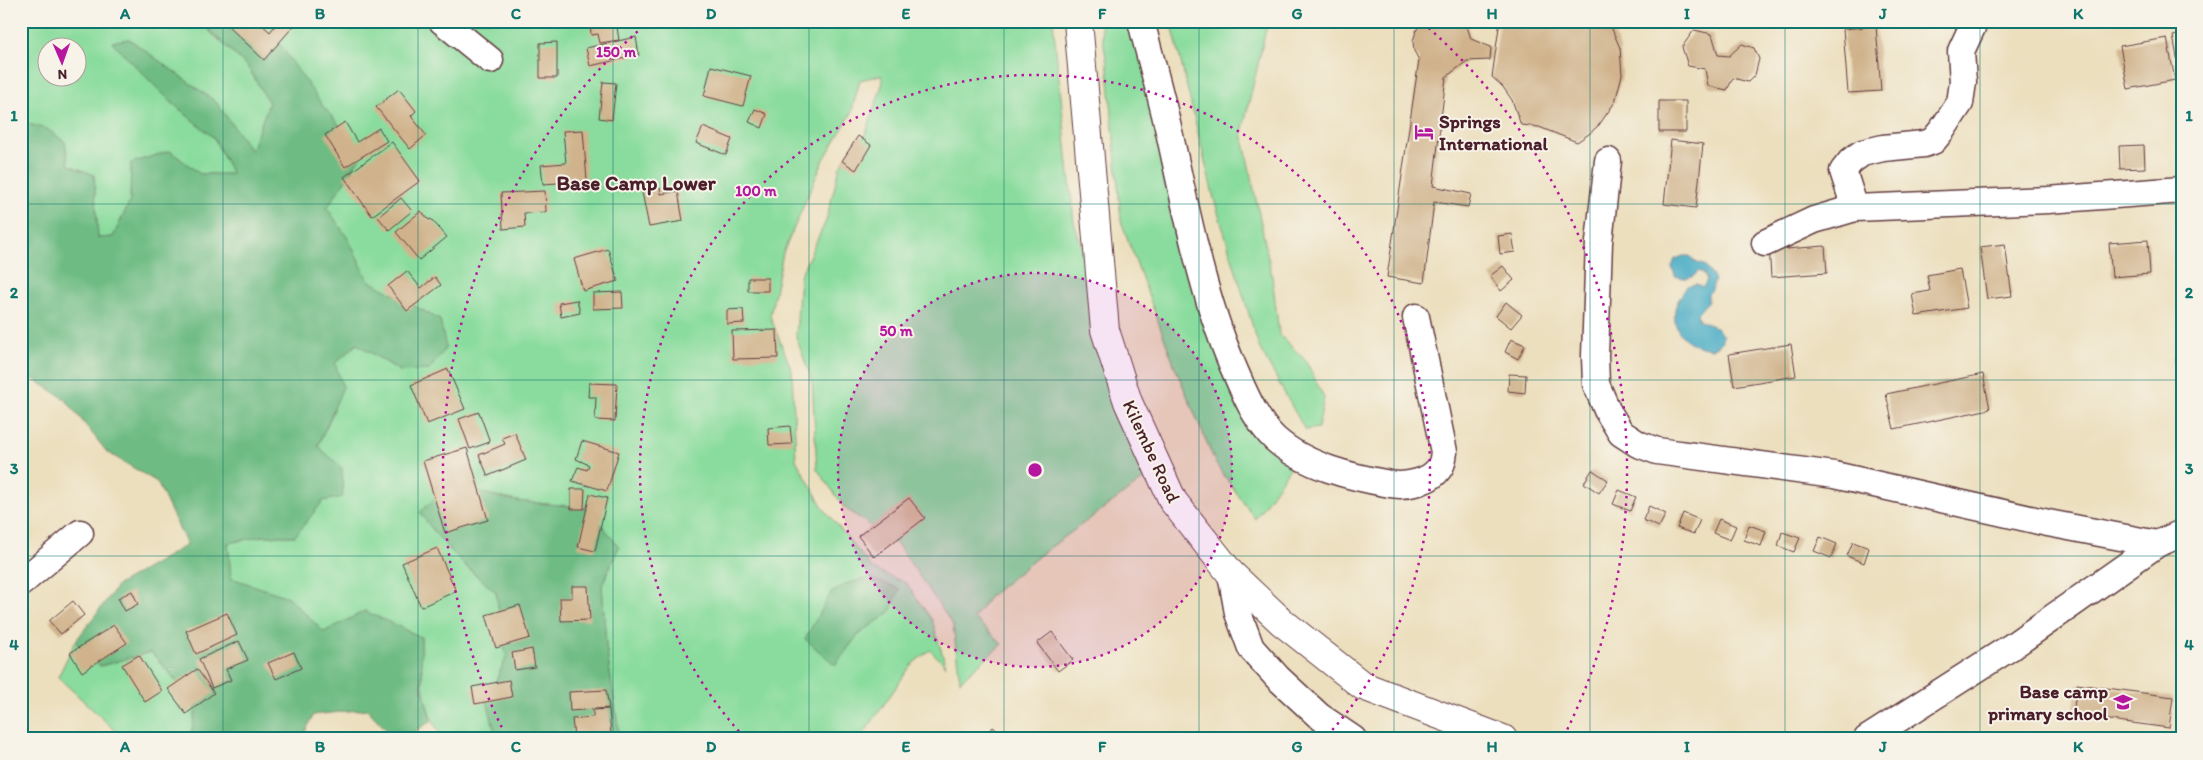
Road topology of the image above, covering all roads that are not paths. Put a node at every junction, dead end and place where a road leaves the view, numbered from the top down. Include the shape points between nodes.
1 (442, 21) edge
2 (1078, 21) edge
3 (1141, 21) edge
4 (1975, 21) edge
5 (490, 60) dead end
6 (1608, 161) dead end
7 (2182, 190) edge
8 (1855, 208) junction
9 (1765, 243) dead end
10 (1416, 317) dead end
11 (80, 533) dead end
12 (2182, 533) edge
13 (2157, 544) junction
14 (1231, 574) junction
15 (21, 584) edge
16 (1353, 739) edge
17 (1503, 739) edge
18 (1867, 739) edge

1 - 5 street
2 - 14 main road, Kilembe Road via 1105,330 1128,402 1173,501
3 - 10 street via 1197,256 1222,343 1245,395 1275,438 1318,465 1376,482 1413,484 1432,476 1441,466 1444,452
4 - 8 street via 1961,51 1963,82 1960,103 1933,141 1862,153 1851,161 1843,171
6 - 13 street via 1599,242 1596,384 1606,410 1621,433 1657,451 1834,475
7 - 8 street via 2048,200
8 - 9 street via 1814,220
11 - 15 street
12 - 13 street
13 - 18 street via 2012,647
14 - 16 street via 1238,613 1251,648 1319,716
14 - 17 main road, Kilembe Road via 1282,622 1363,686

